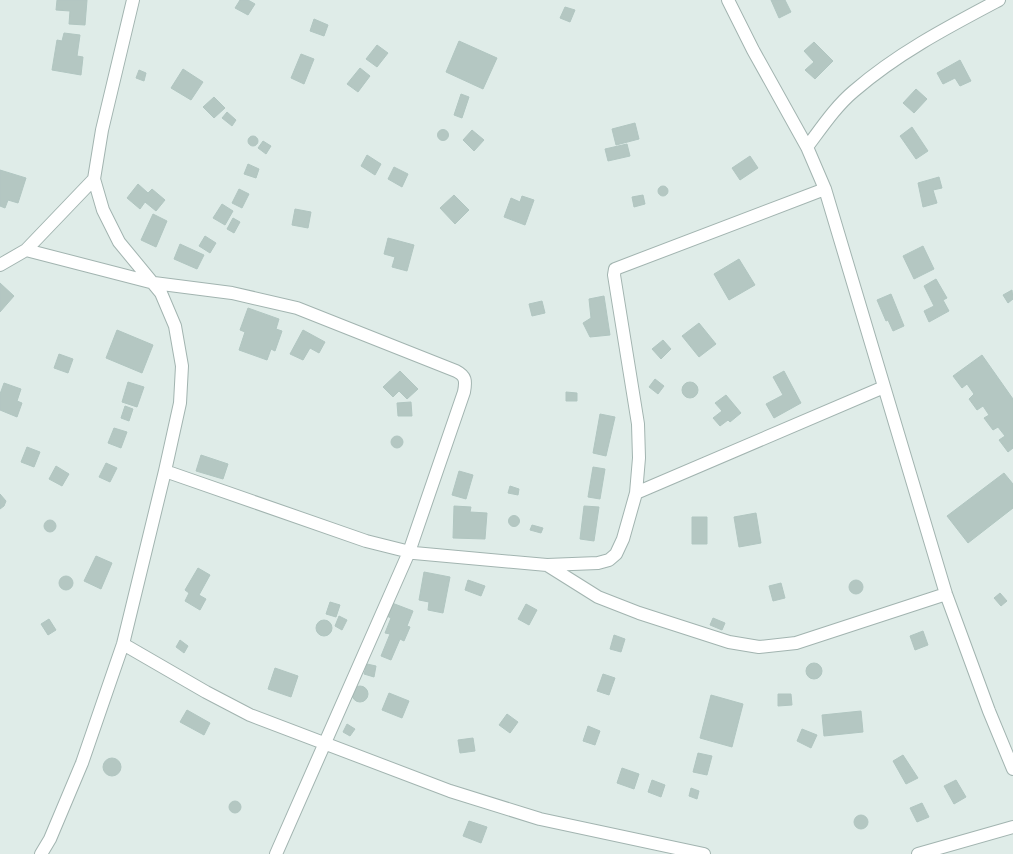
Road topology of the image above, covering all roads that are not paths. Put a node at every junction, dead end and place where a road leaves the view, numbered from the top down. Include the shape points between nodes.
1 (133, 0) edge
2 (728, 0) edge
3 (999, 0) edge
4 (807, 147) junction
5 (94, 179) junction
6 (825, 189) junction
7 (26, 250) junction
8 (0, 265) edge
9 (154, 282) junction
10 (884, 387) junction
11 (165, 471) junction
12 (636, 493) junction
13 (408, 552) junction
14 (547, 565) junction
15 (946, 594) junction
16 (123, 644) junction
17 (324, 744) junction
18 (1013, 769) edge
19 (1013, 827) edge
20 (41, 854) edge
21 (276, 854) edge
22 (704, 854) edge
23 (918, 854) edge

1 - 5 street via 102,130
2 - 4 street
3 - 4 street via 910,48 884,67 853,91
4 - 6 street
5 - 7 street
5 - 9 street via 103,210 120,242
6 - 10 street
6 - 12 street via 615,269 638,424
7 - 8 street
7 - 9 street
9 - 11 street via 175,326 182,366 180,402
9 - 13 street via 232,293 297,308 463,374 466,385 464,392
10 - 12 street
10 - 15 street
11 - 13 street via 366,541
11 - 16 street
12 - 14 street via 623,539 610,560 598,563
13 - 14 street
13 - 17 street
14 - 15 street via 598,597 639,614 728,642 759,647 796,643
15 - 18 street
16 - 17 street via 250,715
16 - 20 street via 82,763 50,839
17 - 21 street
17 - 22 street via 450,791 540,819
19 - 23 street

